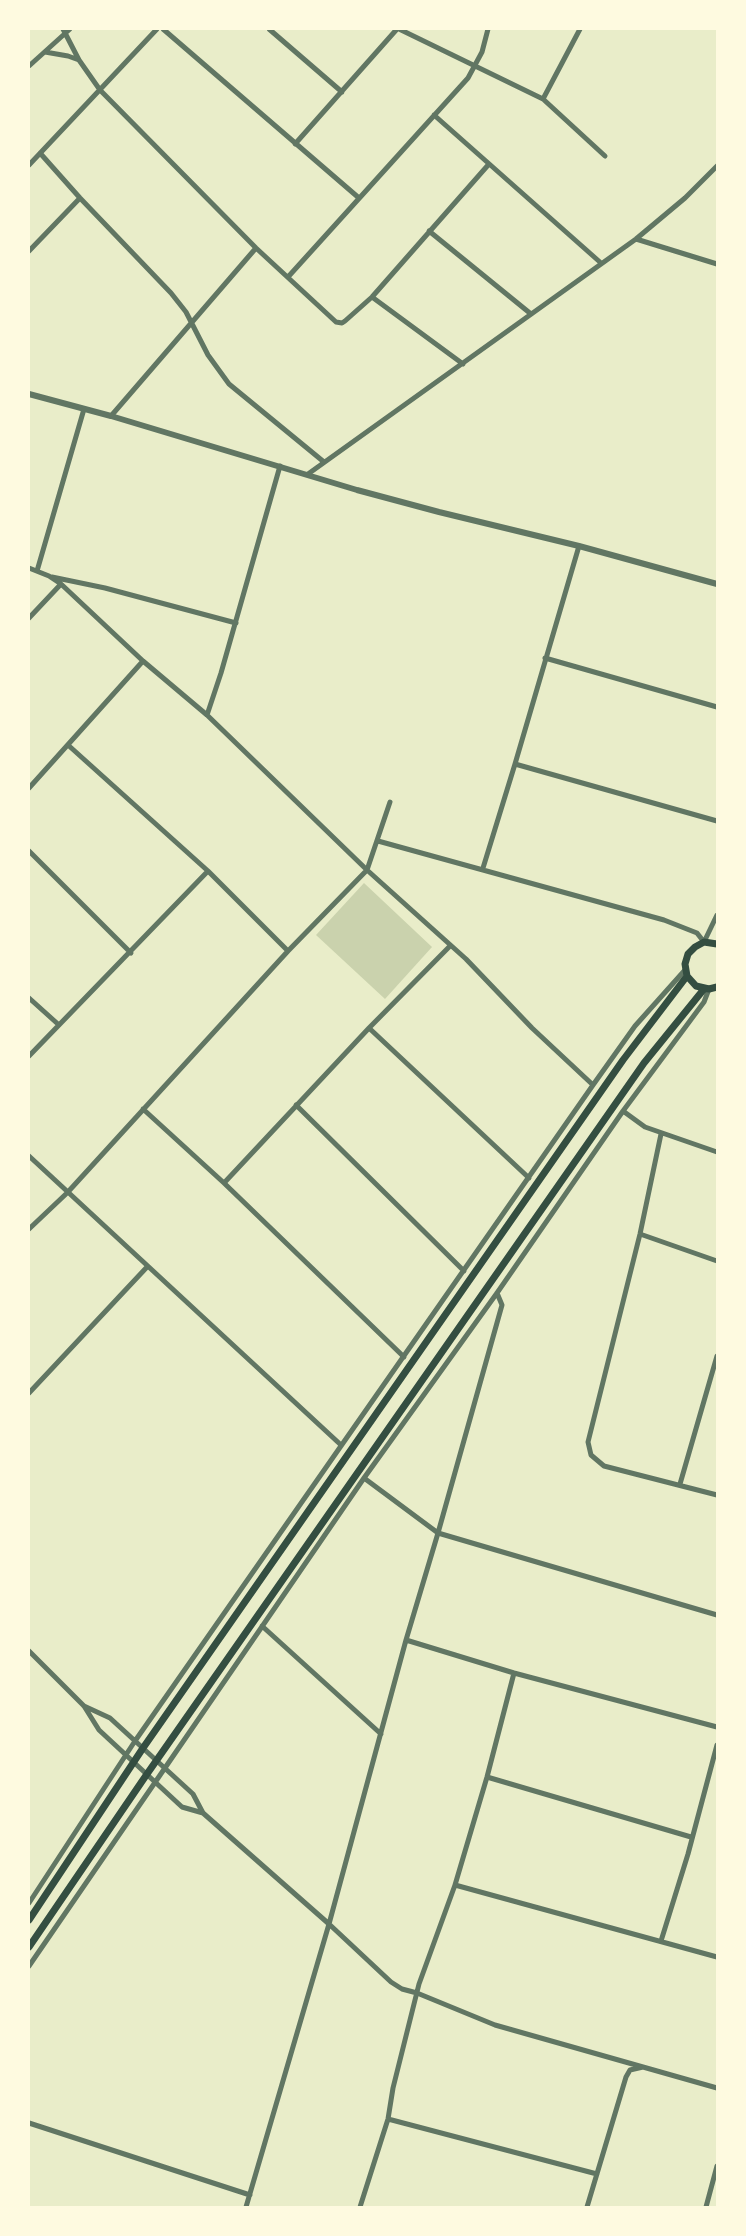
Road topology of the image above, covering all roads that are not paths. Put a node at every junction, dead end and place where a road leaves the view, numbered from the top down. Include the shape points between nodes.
1 (70, 29) edge
2 (157, 29) edge
3 (163, 29) edge
4 (269, 29) edge
5 (398, 29) edge
6 (488, 29) edge
7 (580, 29) edge
8 (64, 31) edge
9 (44, 52) junction
10 (79, 60) junction
11 (29, 66) edge
12 (476, 66) junction
13 (100, 90) junction
14 (342, 92) junction
15 (543, 99) junction
16 (434, 115) junction
17 (296, 144) junction
18 (40, 153) junction
19 (606, 156) dead end
20 (488, 164) junction
21 (29, 165) edge
22 (717, 166) edge
23 (80, 198) junction
24 (359, 198) junction
25 (429, 231) junction
26 (636, 239) junction
27 (256, 248) junction
28 (29, 251) edge
29 (601, 263) junction
30 (717, 264) edge
31 (288, 277) junction
32 (372, 297) junction
33 (531, 314) junction
34 (191, 322) junction
35 (463, 364) junction
36 (29, 394) edge
37 (84, 409) junction
38 (110, 416) junction
39 (324, 462) junction
40 (280, 466) junction
41 (308, 474) junction
42 (579, 546) junction
43 (29, 568) edge
44 (37, 571) junction
45 (49, 576) junction
46 (61, 584) junction
47 (717, 584) edge
48 (29, 618) edge
49 (236, 623) junction
50 (545, 658) junction
51 (143, 661) junction
52 (717, 706) edge
53 (207, 715) junction
54 (68, 745) junction
55 (516, 764) junction
56 (29, 788) edge
57 (390, 802) dead end
58 (717, 821) edge
59 (378, 841) junction
60 (29, 852) edge
61 (482, 868) junction
62 (367, 870) junction
63 (208, 871) junction
64 (717, 915) edge
65 (717, 934) edge
66 (704, 942) junction
67 (715, 943) edge
68 (450, 946) junction
69 (288, 951) junction
70 (131, 953) junction
71 (686, 973) junction
72 (717, 988) edge
73 (706, 989) junction
74 (29, 998) edge
75 (60, 1025) junction
76 (369, 1028) junction
77 (29, 1056) edge
78 (593, 1085) junction
79 (296, 1105) junction
80 (142, 1109) junction
81 (623, 1111) junction
82 (661, 1134) junction
83 (717, 1152) edge
84 (29, 1156) edge
85 (529, 1178) junction
86 (224, 1183) junction
87 (66, 1193) junction
88 (29, 1229) edge
89 (640, 1234) junction
90 (717, 1261) edge
91 (147, 1267) junction
92 (464, 1271) junction
93 (497, 1293) junction
94 (717, 1356) edge
95 (404, 1357) junction
96 (29, 1393) edge
97 (341, 1445) junction
98 (364, 1478) junction
99 (680, 1484) junction
100 (717, 1495) edge
101 (438, 1533) junction
102 (717, 1615) edge
103 (262, 1626) junction
104 (406, 1640) junction
105 (29, 1651) edge
106 (514, 1673) junction
107 (84, 1706) junction
108 (717, 1727) edge
109 (381, 1734) junction
110 (135, 1741) junction
111 (717, 1745) edge
112 (144, 1748) junction
113 (126, 1755) junction
114 (157, 1760) junction
115 (134, 1762) junction
116 (165, 1768) junction
117 (147, 1774) junction
118 (487, 1777) junction
119 (155, 1782) junction
120 (203, 1813) junction
121 (691, 1837) junction
122 (455, 1885) junction
123 (29, 1903) edge
124 (29, 1920) edge
125 (329, 1924) junction
126 (661, 1941) junction
127 (29, 1946) edge
128 (717, 1957) edge
129 (29, 1966) edge
130 (417, 1993) junction
131 (642, 2067) junction
132 (717, 2088) edge
133 (388, 2119) junction
134 (29, 2123) edge
135 (717, 2166) edge
136 (596, 2174) junction
137 (250, 2195) junction
138 (246, 2207) edge
139 (360, 2207) edge
140 (587, 2207) edge
141 (706, 2207) edge

1 - 8 street
2 - 13 street
3 - 17 street
4 - 14 street
5 - 12 street
5 - 14 street
6 - 12 street
7 - 15 street
8 - 9 street
8 - 10 street
9 - 10 street
9 - 11 street
10 - 13 street
12 - 15 street
12 - 16 street
13 - 18 street
13 - 27 street
14 - 17 street
15 - 19 street
16 - 20 street
16 - 24 street
17 - 24 street
18 - 21 street
18 - 23 street
20 - 25 street
20 - 29 street
22 - 26 street
23 - 28 street
23 - 34 street via 171,293
24 - 31 street
25 - 32 street
25 - 33 street
26 - 29 street
26 - 30 street
27 - 31 street
27 - 34 street
29 - 33 street
31 - 32 street via 336,322 342,323
32 - 35 street
33 - 35 street
34 - 38 street
34 - 39 street via 208,355 229,384
35 - 39 street
36 - 37 street
37 - 38 street
37 - 44 street
38 - 40 street
39 - 41 street
40 - 41 street
40 - 49 street
41 - 42 street via 439,512
42 - 47 street
42 - 50 street
43 - 44 street
44 - 45 street
45 - 46 street
45 - 49 street
46 - 48 street
46 - 51 street
49 - 53 street
50 - 52 street
50 - 55 street
51 - 53 street
51 - 54 street
53 - 62 street
54 - 56 street
54 - 63 street
55 - 58 street
55 - 61 street
57 - 59 street
59 - 61 street
59 - 62 street
60 - 70 street
61 - 66 street via 664,920 697,933
62 - 68 street
62 - 69 street
63 - 69 street
63 - 70 street
64 - 66 street
65 - 67 main road
66 - 67 main road
66 - 71 main road via 691,950 686,959
68 - 76 street
68 - 78 street
69 - 80 street
70 - 75 street
71 - 73 main road via 692,983
71 - 78 street via 635,1026
71 - 112 main road
72 - 73 main road
73 - 81 street via 704,1002
73 - 114 main road via 644,1063
74 - 75 street
75 - 77 street
76 - 79 street
76 - 85 street
78 - 85 street
79 - 86 street
79 - 92 street
80 - 86 street
80 - 87 street
81 - 82 street
81 - 93 street
82 - 83 street
82 - 89 street
84 - 87 street
85 - 92 street
86 - 95 street
87 - 88 street
87 - 91 street
89 - 90 street
89 - 99 street via 588,1442 591,1455 604,1466
91 - 96 street
91 - 97 street
92 - 95 street
93 - 98 street
93 - 101 street via 502,1305
94 - 99 street
95 - 97 street
97 - 110 street
98 - 101 street
98 - 103 street
99 - 100 street
101 - 102 street
101 - 104 street
103 - 109 street
103 - 116 street
104 - 106 street
104 - 109 street
105 - 107 street
106 - 108 street
106 - 118 street
107 - 110 street via 110,1718
107 - 113 street via 99,1730
109 - 125 street
110 - 112 street
110 - 113 street
111 - 121 street
112 - 114 street
112 - 115 main road
113 - 115 street
113 - 123 street
114 - 116 street
114 - 117 main road
115 - 117 street
115 - 124 main road
116 - 119 street
116 - 120 street via 193,1794
117 - 119 street
117 - 127 main road
118 - 121 street
118 - 122 street
119 - 120 street via 182,1807
119 - 129 street
120 - 125 street
121 - 126 street
122 - 126 street
122 - 130 street
125 - 130 street via 392,1982
125 - 137 street
126 - 128 street
130 - 131 street via 495,2025
130 - 133 street
131 - 132 street
131 - 136 street via 630,2070 626,2077
133 - 136 street
133 - 139 street
134 - 137 street
135 - 141 street
136 - 140 street
137 - 138 street

